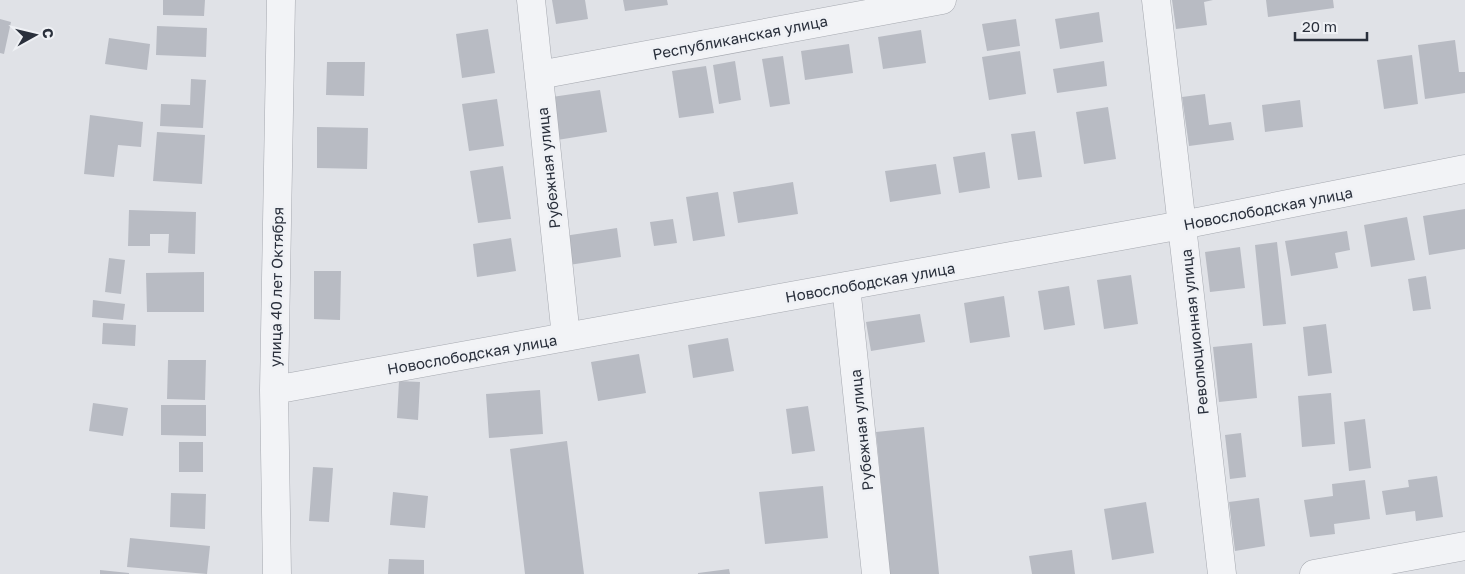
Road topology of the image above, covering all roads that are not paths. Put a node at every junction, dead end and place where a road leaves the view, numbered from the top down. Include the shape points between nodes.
1 (281, 0) edge
2 (531, 0) edge
3 (942, 0) edge
4 (1156, 0) edge
5 (538, 75) junction
6 (1465, 169) edge
7 (1182, 226) junction
8 (846, 286) junction
9 (566, 337) junction
10 (274, 390) junction
11 (1465, 546) edge
12 (277, 574) edge
13 (876, 574) edge
14 (1222, 574) edge
15 (1314, 574) edge

1 - 10 street, улица 40 лет Октября
2 - 5 street, Рубежная улица
3 - 5 street, Республиканская улица
4 - 7 street, Революционная улица
5 - 9 street, Рубежная улица
6 - 7 street, Новослободская улица
7 - 8 street, Новослободская улица
7 - 14 street, Революционная улица
8 - 9 street, Новослободская улица
8 - 13 street, Рубежная улица
9 - 10 street, Новослободская улица
10 - 12 street, улица 40 лет Октября
11 - 15 street

